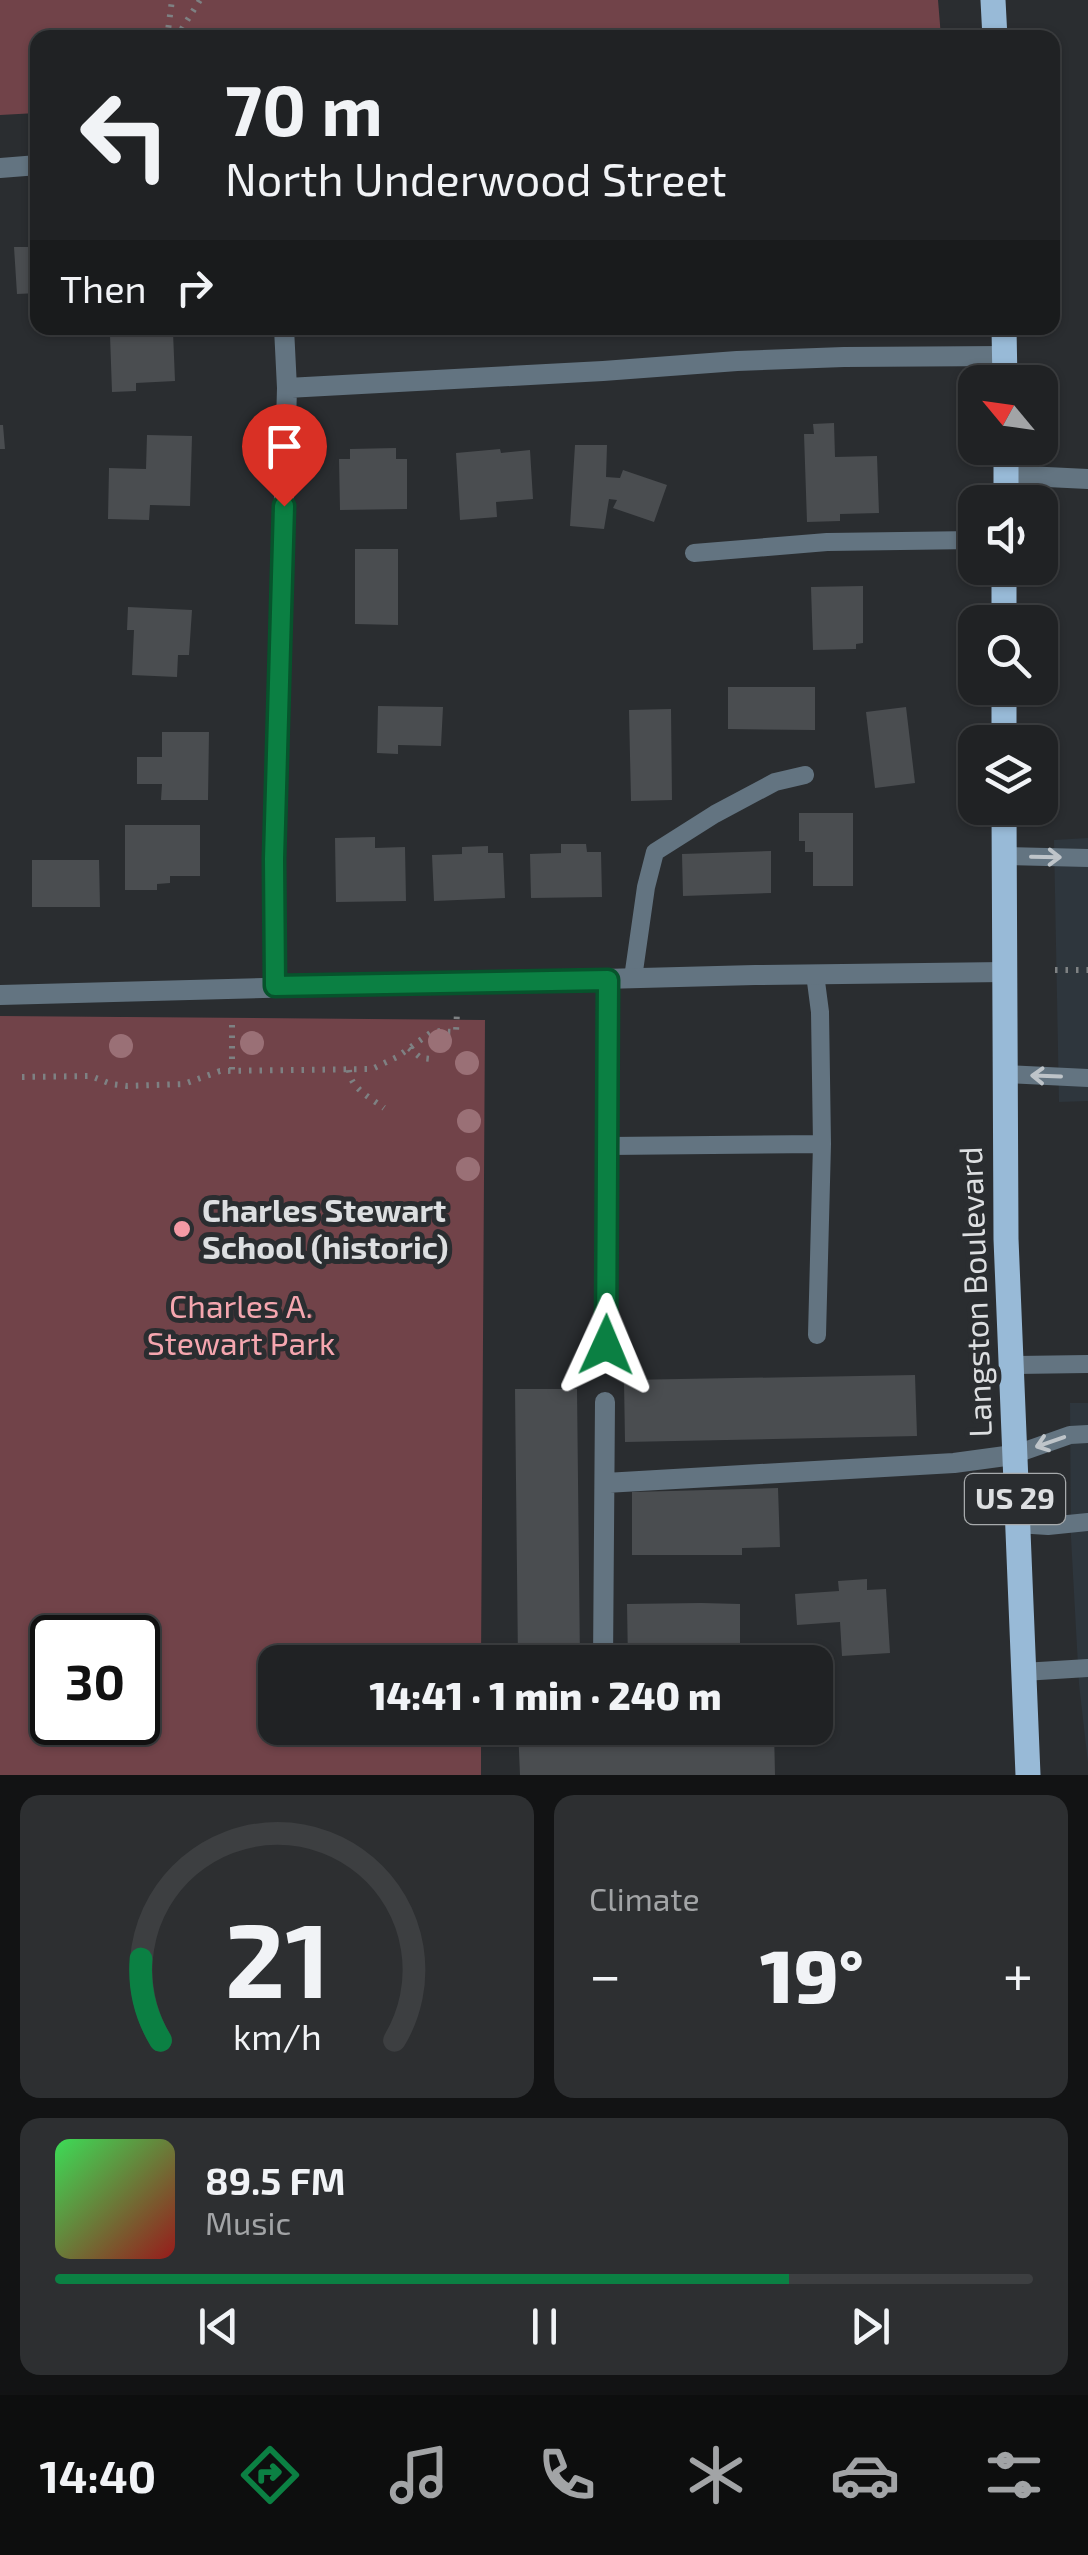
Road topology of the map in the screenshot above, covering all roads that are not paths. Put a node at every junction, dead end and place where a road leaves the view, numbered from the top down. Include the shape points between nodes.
1 (993, 0) edge
2 (995, 30) edge
3 (30, 166) edge
4 (0, 168) edge
5 (284, 335) edge
6 (1004, 335) edge
7 (1004, 356) junction
8 (1004, 365) edge
9 (287, 388) junction
10 (1007, 465) edge
11 (1007, 475) junction
12 (1088, 479) edge
13 (1007, 485) edge
14 (958, 540) edge
15 (694, 553) dead end
16 (805, 776) dead end
17 (1004, 825) edge
18 (1004, 856) junction
19 (1088, 858) edge
20 (1005, 972) junction
21 (815, 974) junction
22 (633, 978) junction
23 (608, 980) junction
24 (275, 986) junction
25 (0, 994) edge
26 (1004, 1074) junction
27 (1088, 1078) edge
28 (822, 1144) junction
29 (608, 1146) junction
30 (817, 1336) dead end
31 (606, 1345) dead end
32 (1088, 1364) edge
33 (1010, 1365) junction
34 (605, 1402) dead end
35 (1088, 1434) edge
36 (1013, 1455) junction
37 (605, 1483) junction
38 (1088, 1522) edge
39 (1016, 1524) junction
40 (603, 1645) edge
41 (1088, 1668) edge
42 (1024, 1672) junction
43 (1028, 1775) edge

1 - 2 main road
3 - 4 street
5 - 9 street
6 - 7 main road
7 - 8 main road
7 - 9 street via 738,361
9 - 24 street
10 - 11 main road
11 - 12 street
11 - 13 main road
14 - 15 lane
16 - 22 lane via 774,782 656,852
17 - 18 main road, Langston Boulevard / US 29
18 -> 19 lane
18 - 20 main road, Langston Boulevard / US 29
20 - 21 street
20 - 26 main road, Langston Boulevard / US 29
21 - 22 street
21 - 28 lane
22 - 23 street
23 - 24 street
23 - 29 street
24 - 25 street
27 -> 26 lane
26 - 33 main road, Langston Boulevard / US 29
28 - 29 lane
28 - 30 lane
29 - 31 street
32 - 33 lane
33 - 36 main road, Langston Boulevard / US 29
34 - 37 street
35 -> 36 lane
36 - 37 street
36 - 39 main road, Langston Boulevard / US 29
37 - 40 street
38 - 39 lane
39 - 42 main road, Langston Boulevard / US 29
41 - 42 lane
42 - 43 main road, Langston Boulevard / US 29

